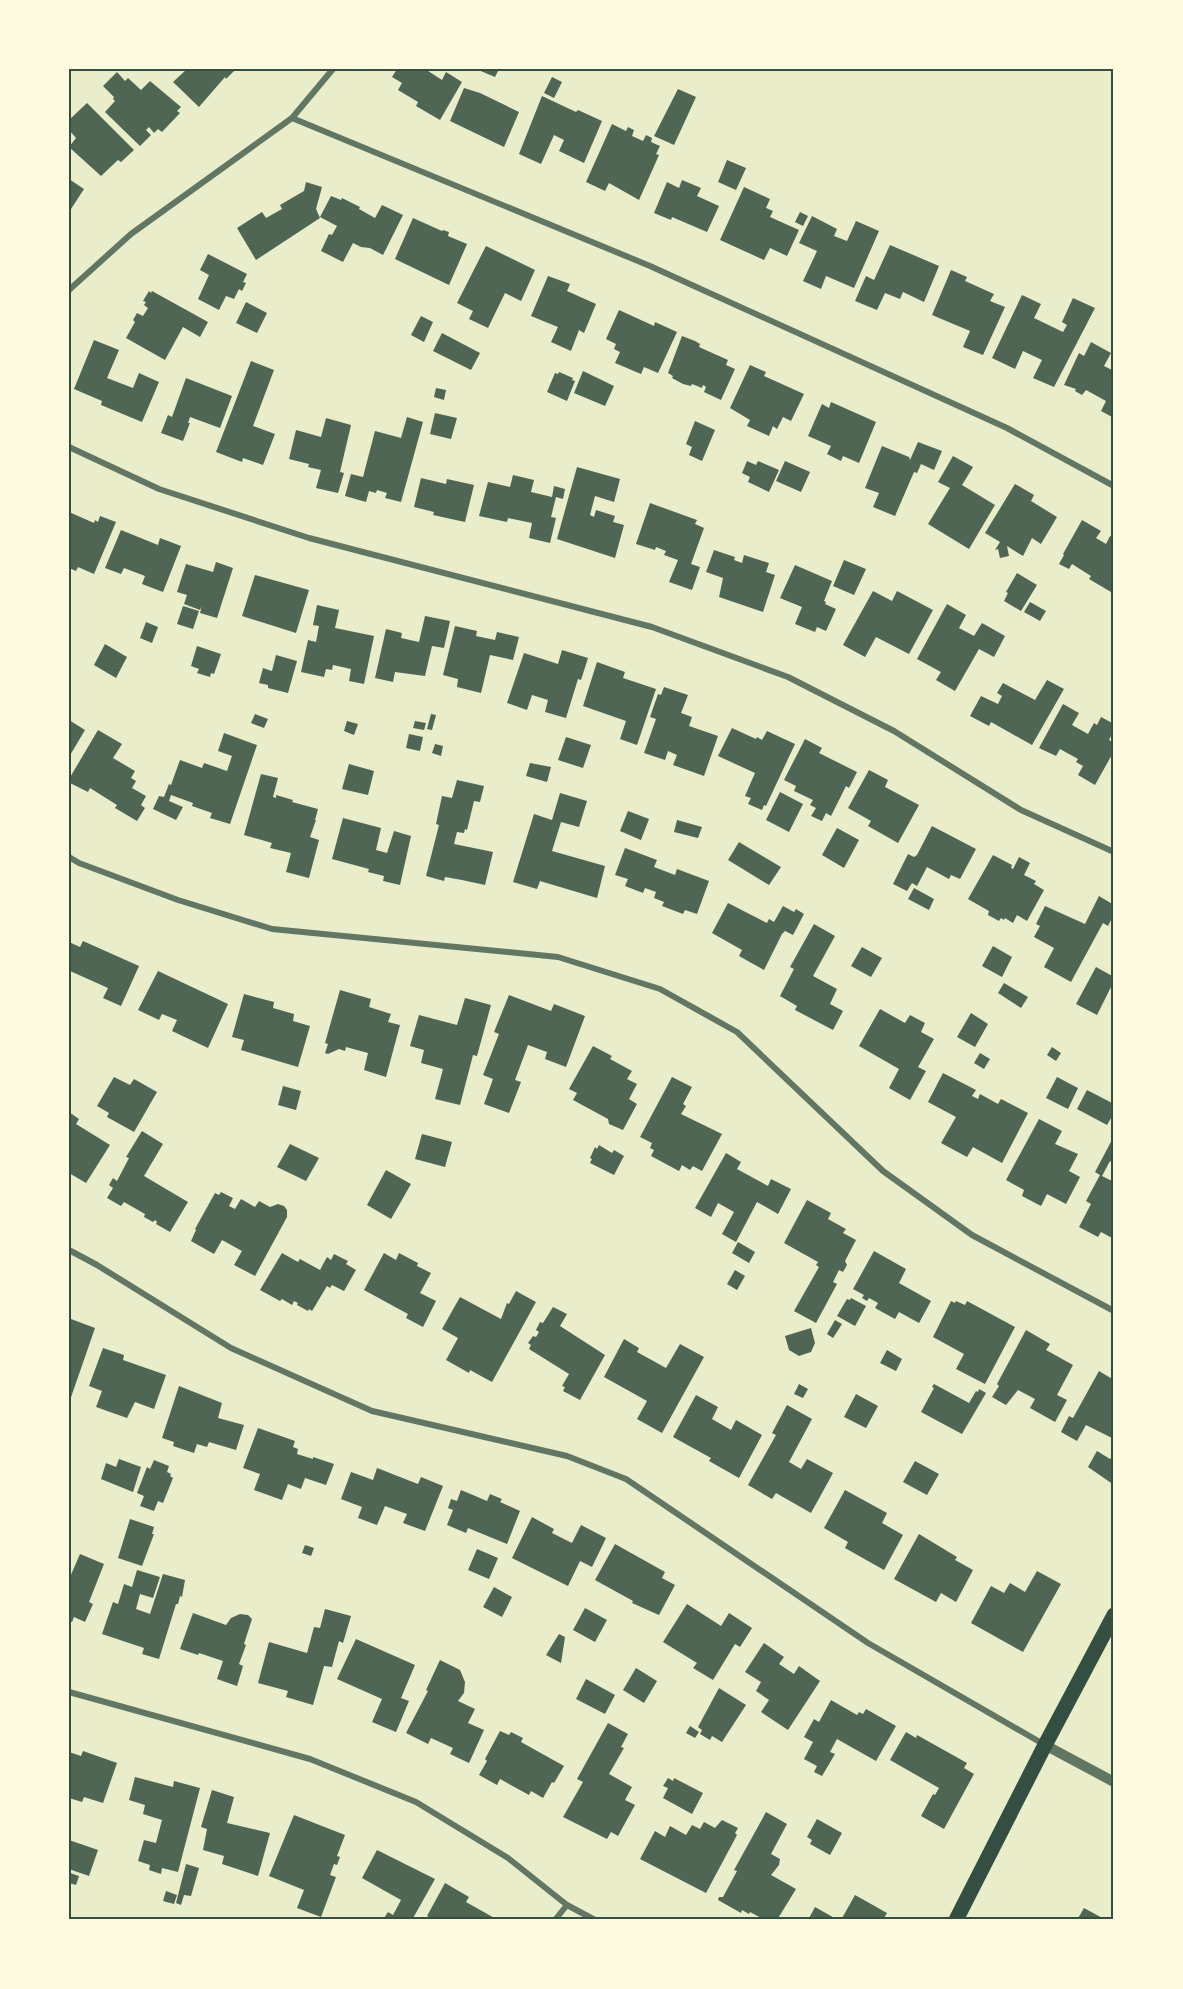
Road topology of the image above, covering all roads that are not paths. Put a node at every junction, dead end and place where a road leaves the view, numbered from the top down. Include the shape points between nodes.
1 (333, 69) edge
2 (292, 118) junction
3 (69, 290) edge
4 (69, 447) edge
5 (1114, 486) edge
6 (1114, 852) edge
7 (69, 857) edge
8 (69, 1250) edge
9 (1114, 1311) edge
10 (1114, 1615) edge
11 (69, 1692) edge
12 (1045, 1745) junction
13 (1114, 1782) edge
14 (567, 1905) junction
15 (555, 1920) edge
16 (595, 1920) edge
17 (956, 1920) edge

1 - 2 street
2 - 3 street via 131,234
2 - 5 street via 650,266 1007,428
4 - 6 street via 159,489 309,538 652,627 788,677 894,731 1022,810
7 - 9 street via 178,900 272,929 558,957 660,989 737,1032 883,1171 972,1235
8 - 12 street via 231,1348 372,1410 567,1456 626,1479 868,1643
10 - 12 main road
11 - 14 street via 310,1759 416,1802 508,1858
12 - 13 street
12 - 17 main road
14 - 15 street
14 - 16 street

